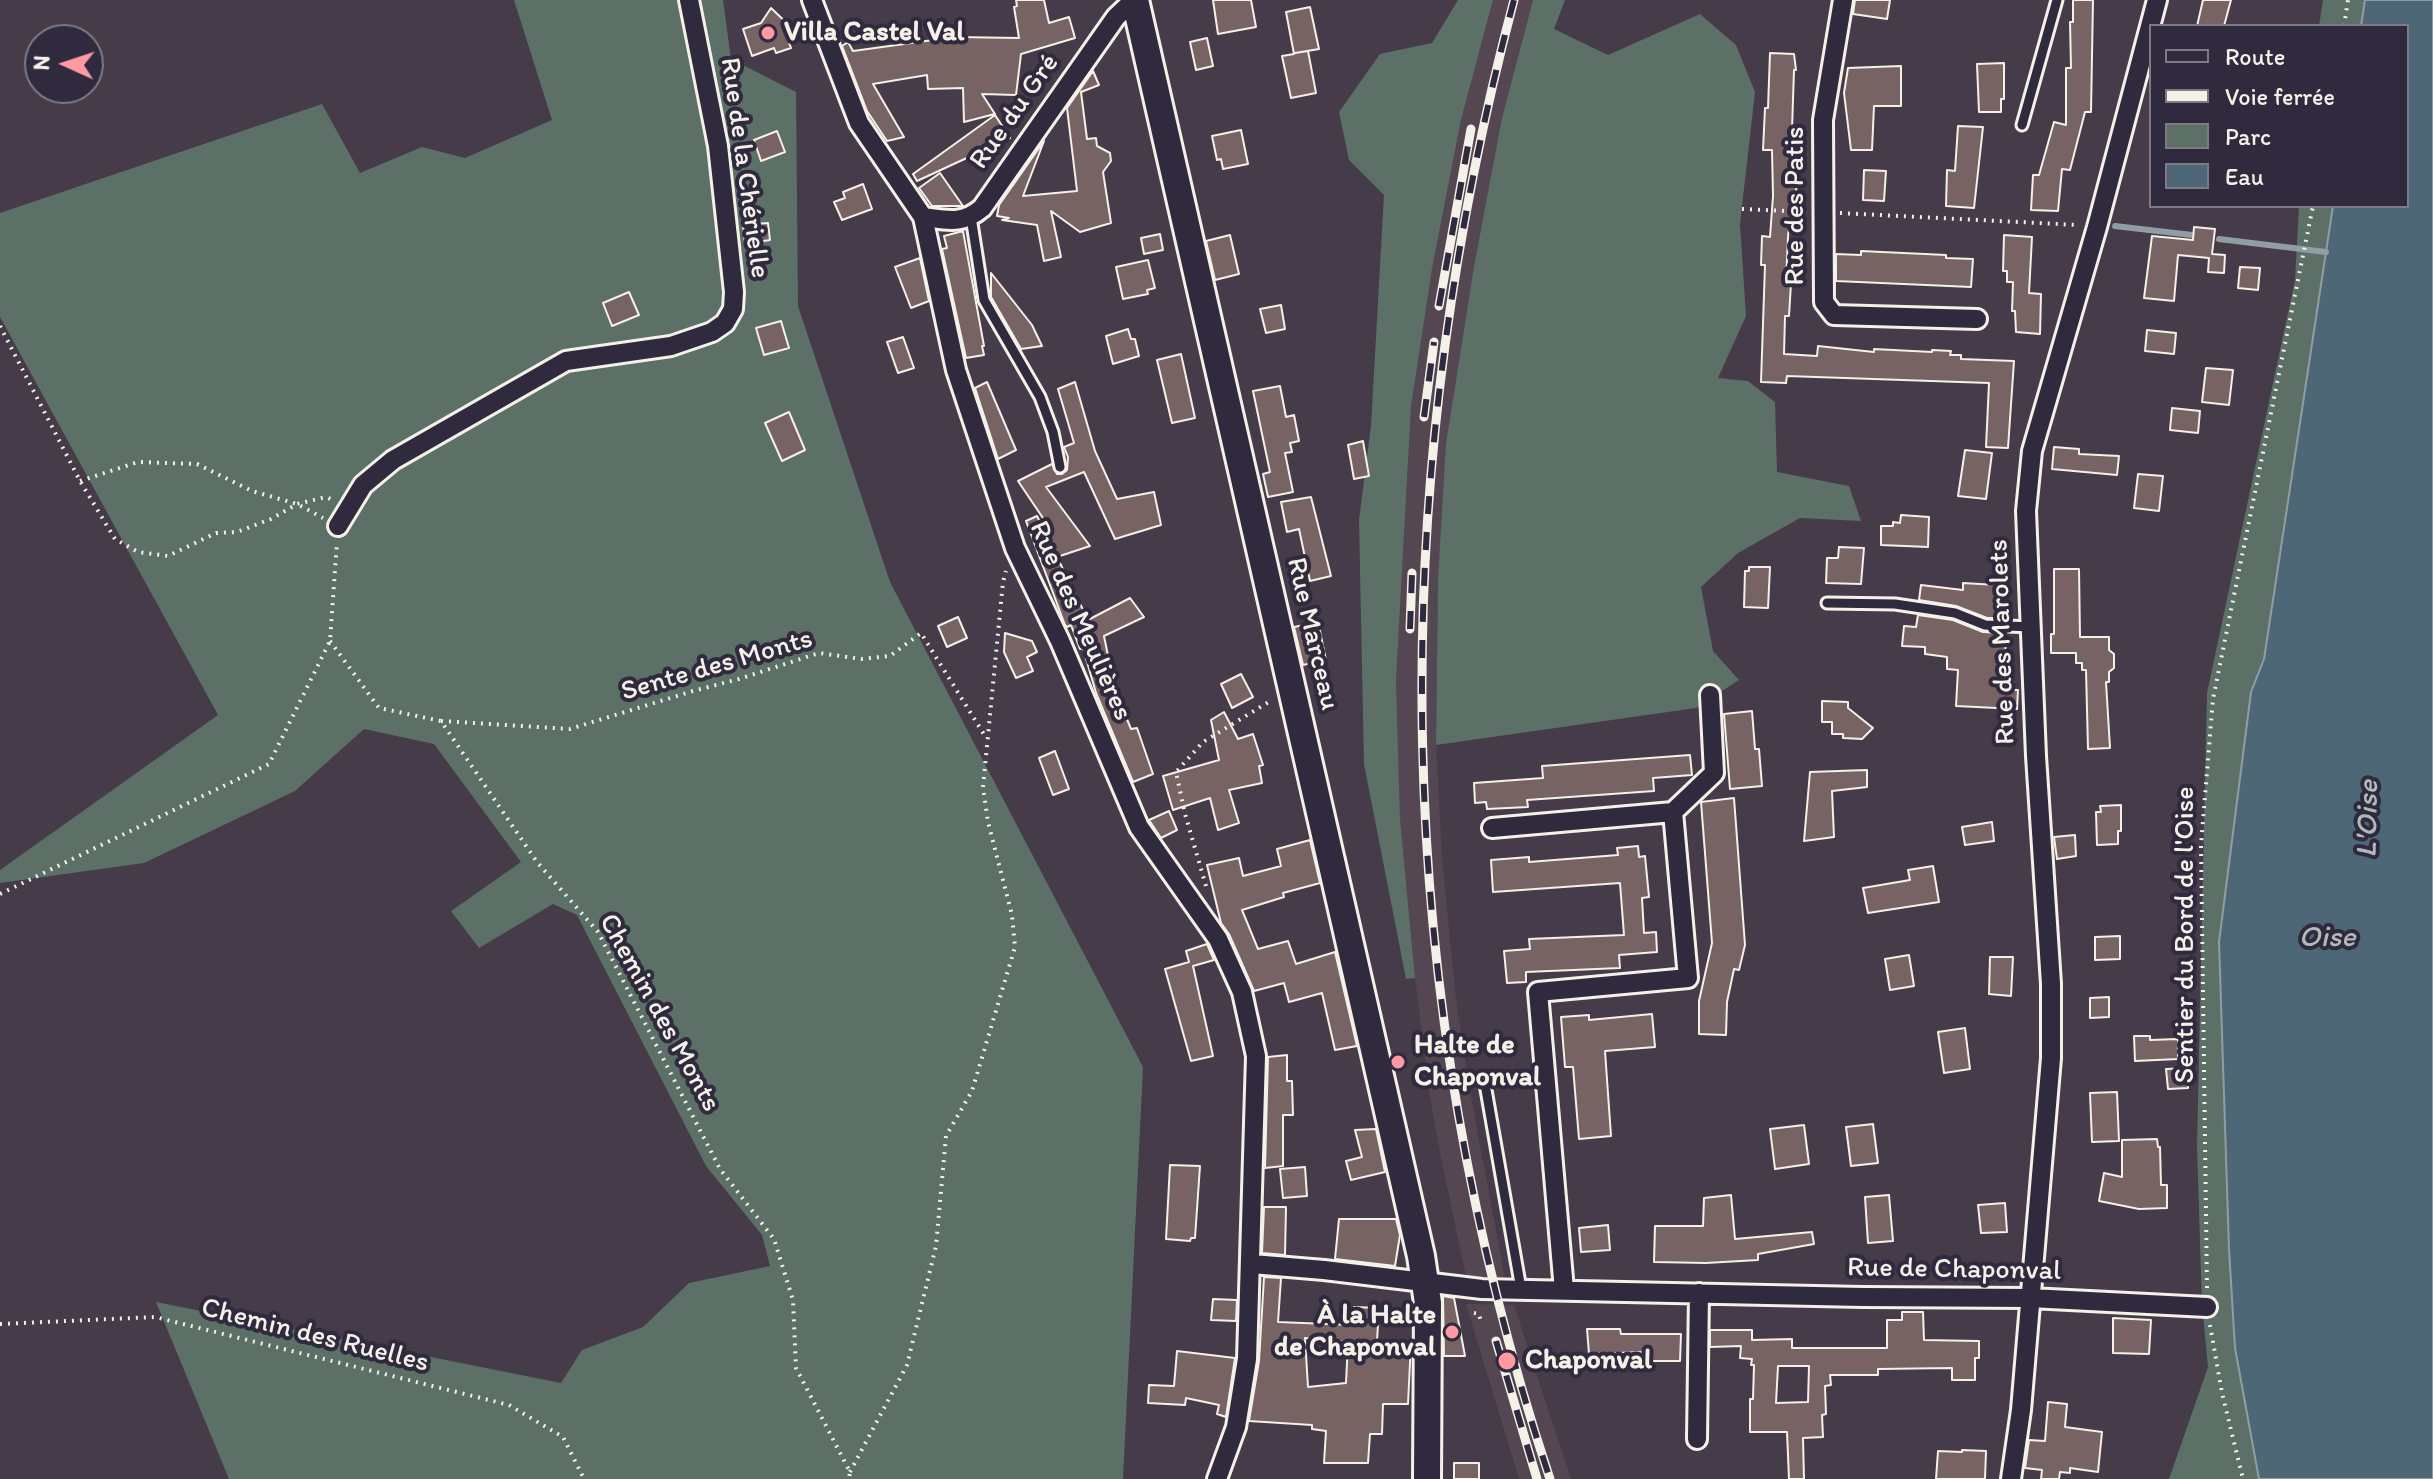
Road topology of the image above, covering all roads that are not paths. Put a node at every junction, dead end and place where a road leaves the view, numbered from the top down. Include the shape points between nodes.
1 (689, 0) edge
2 (812, 0) edge
3 (1134, 0) edge
4 (1843, 0) edge
5 (2057, 0) edge
6 (2157, 0) edge
7 (2151, 24) edge
8 (2149, 30) edge
9 (2022, 125) dead end
10 (923, 217) junction
11 (971, 217) junction
12 (1977, 319) dead end
13 (1060, 467) dead end
14 (338, 526) road end
15 (1827, 603) dead end
16 (2031, 627) junction
17 (1710, 695) dead end
18 (1673, 812) junction
19 (1492, 828) dead end
20 (1485, 1084) dead end
21 (1252, 1264) junction
22 (1425, 1282) junction
23 (1521, 1289) junction
24 (1564, 1290) junction
25 (1699, 1293) junction
26 (2030, 1298) junction
27 (2207, 1307) road end
28 (1697, 1439) dead end
29 (1217, 1479) edge
30 (1427, 1479) edge
31 (2011, 1479) edge

1 - 14 street, Rue de la Chérielle via 718,146 734,292 725,323 671,346 566,361 393,460 363,485
2 - 10 street, Rue des Meulières via 859,123
3 - 11 street, Rue du Gré via 1116,17
3 - 22 main road, Rue Marceau
4 - 12 street, Rue des Patis via 1823,120 1824,302 1834,315
5 - 9 lane
6 - 7 street, Rue des Marolets
8 - 16 street, Rue des Marolets via 2032,451 2026,511
10 - 11 street
10 - 21 street, Rue des Meulières via 956,370 1015,548 1139,827 1218,939 1242,992 1256,1056
11 - 13 lane via 984,300 1040,397
15 - 16 lane via 1895,604 1955,613 1985,625
16 - 26 street, Rue des Marolets via 2051,1058
17 - 18 street via 1714,773
18 - 19 street
18 - 24 street via 1688,978 1538,992
20 - 23 lane
21 - 22 street, Rue de Chaponval
21 - 29 street, Rue des Meulières via 1247,1359 1236,1427
22 - 23 street, Rue de Chaponval
22 - 30 main road, Rue Marceau
23 - 24 street, Rue de Chaponval
24 - 25 street, Rue de Chaponval
25 - 26 street, Rue de Chaponval
25 - 28 street
26 - 27 street, Rue de Chaponval
26 - 31 street, Rue des Marolets

